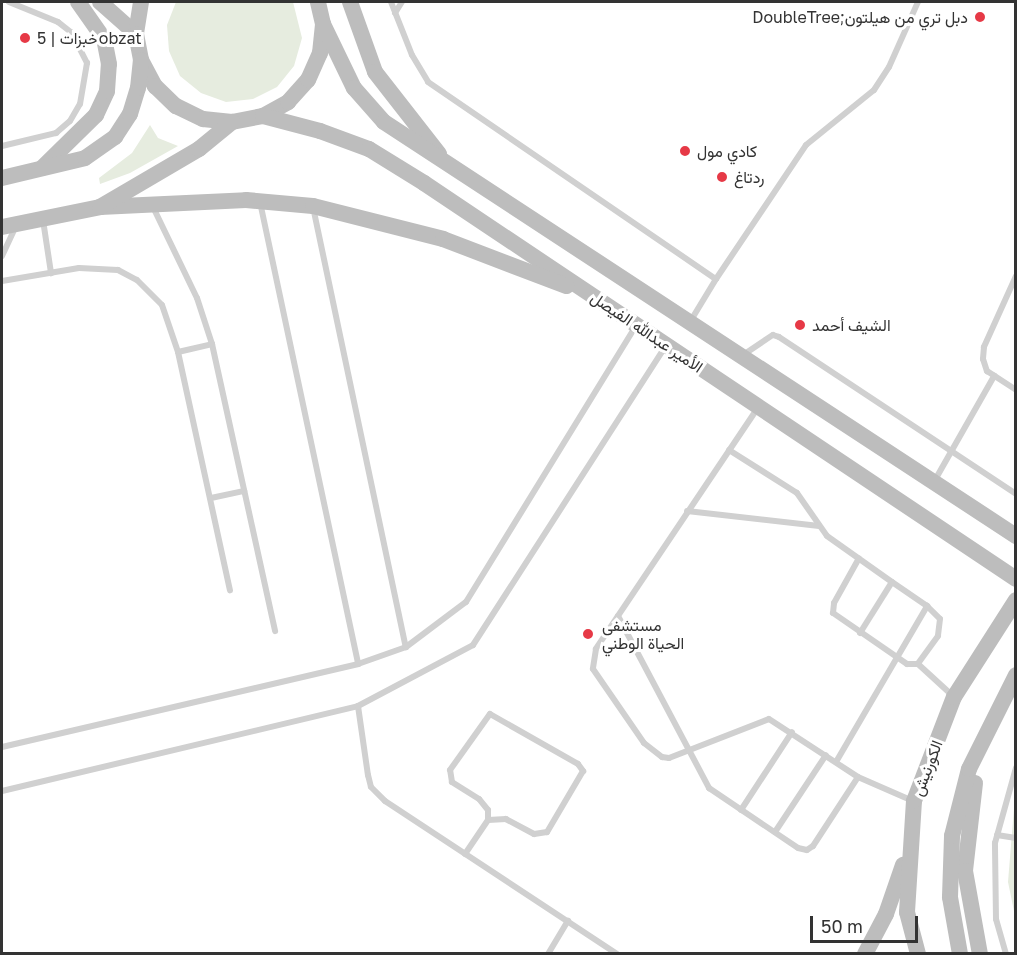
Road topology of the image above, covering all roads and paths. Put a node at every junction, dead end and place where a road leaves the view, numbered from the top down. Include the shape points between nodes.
1 (9, 2) edge
2 (78, 2) edge
3 (100, 2) edge
4 (141, 2) edge
5 (350, 2) edge
6 (391, 2) edge
7 (402, 2) edge
8 (918, 2) edge
9 (321, 9) edge
10 (395, 13) junction
11 (136, 34) junction
12 (141, 60) junction
13 (263, 116) junction
14 (232, 122) junction
15 (2, 146) edge
16 (447, 164) junction
17 (42, 169) junction
18 (2, 178) edge
19 (260, 201) junction
20 (152, 204) junction
21 (313, 206) junction
22 (100, 207) junction
23 (43, 220) junction
24 (9, 226) edge
25 (2, 256) edge
26 (51, 273) junction
27 (1016, 276) edge
28 (716, 279) junction
29 (2, 281) edge
30 (597, 299) junction
31 (690, 322) junction
32 (637, 325) junction
33 (212, 344) junction
34 (666, 345) junction
35 (178, 352) junction
36 (740, 356) junction
37 (994, 376) junction
38 (1016, 390) edge
39 (758, 406) junction
40 (729, 450) junction
41 (950, 452) junction
42 (933, 482) junction
43 (244, 491) junction
44 (1016, 494) edge
45 (211, 498) junction
46 (687, 511) junction
47 (819, 526) junction
48 (1016, 536) edge
49 (859, 558) junction
50 (1016, 579) edge
51 (892, 582) junction
52 (230, 590) dead end
53 (1016, 600) edge
54 (927, 606) junction
55 (618, 616) junction
56 (275, 632) dead end
57 (860, 633) junction
58 (406, 647) junction
59 (898, 658) junction
60 (358, 664) junction
61 (918, 664) junction
62 (1016, 675) edge
63 (954, 697) junction
64 (358, 706) junction
65 (991, 723) junction
66 (792, 732) junction
67 (2, 747) edge
68 (687, 751) junction
69 (826, 755) junction
70 (836, 762) junction
71 (1016, 768) edge
72 (858, 777) junction
73 (2, 791) edge
74 (914, 801) junction
75 (741, 810) junction
76 (488, 820) junction
77 (776, 832) junction
78 (997, 835) junction
79 (1016, 838) edge
80 (908, 850) junction
81 (465, 854) junction
82 (568, 921) junction
83 (548, 954) edge
84 (617, 954) edge
85 (866, 954) edge
86 (918, 954) edge
87 (960, 954) edge
88 (980, 954) edge
89 (1006, 954) edge

1 - 15 lane via 58,22 72,33 87,63 80,104 70,121 56,133
2 - 17 street via 104,39 109,64 107,91 96,115
3 - 11 street
4 - 11 street
5 - 16 street via 375,72
6 - 10 lane
7 - 10 lane
8 - 28 lane via 889,67 874,90 806,145
9 - 13 street via 320,53 308,80 288,102
9 - 16 street, الأمير عبدالله الفيصل via 354,88 384,122
10 - 28 lane via 428,81
11 - 12 street
12 - 14 street via 155,86 176,106 203,119
12 - 17 street via 130,114 115,137 85,158
13 - 14 street
13 - 30 street, الأمير عبدالله الفيصل via 320,130 369,149
14 - 22 street via 199,149
16 - 31 street, الأمير عبدالله الفيصل
17 - 18 street
19 - 20 street
19 - 21 street
19 - 60 lane
20 - 22 street
20 - 33 lane via 193,289
21 - 30 street via 444,239
21 - 58 lane
22 - 23 street
23 - 24 street
23 - 26 lane
24 - 25 lane
26 - 29 lane
26 - 35 lane via 98,268 118,270 137,280 162,305
27 - 37 lane via 984,347 987,371
28 - 31 lane
30 - 32 street, الأمير عبدالله الفيصل
31 - 36 street, الأمير عبدالله الفيصل
32 - 34 street, الأمير عبدالله الفيصل
32 - 58 lane via 466,602
33 - 35 lane
33 - 43 lane
34 - 39 street, الأمير عبدالله الفيصل
34 - 64 lane via 473,645
35 - 45 lane
36 - 41 lane via 773,335 779,337
36 - 42 street, الأمير عبدالله الفيصل
37 - 38 lane
37 - 41 lane
39 - 40 lane
39 - 50 street, الأمير عبدالله الفيصل
40 - 46 lane
40 - 47 lane via 797,492
41 - 42 lane
41 - 44 lane
42 - 48 street, الأمير عبدالله الفيصل
43 - 45 lane
43 - 56 lane
45 - 52 lane
46 - 47 lane
46 - 55 lane
47 - 49 lane
49 - 51 lane
49 - 57 lane via 834,603 833,613
51 - 54 lane
51 - 57 lane
53 - 63 street, الكورنيش
54 - 59 lane
54 - 61 lane via 940,619 941,628
55 - 68 lane
55 - 68 lane via 596,649 593,669 653,751 669,758
57 - 59 lane
58 - 60 lane
59 - 61 lane via 913,666
59 - 70 lane
60 - 67 lane
61 - 63 lane
62 - 65 street
63 - 74 street, الكورنيش
64 - 73 lane
64 - 81 lane via 371,787 385,801
65 - 87 street via 969,769 952,836 950,897
65 - 88 street via 967,831 965,871
66 - 68 lane via 769,719
66 - 69 lane
66 - 75 lane
68 - 75 lane via 702,781
69 - 70 lane
69 - 77 lane
70 - 72 lane
71 - 78 lane
72 - 74 lane
72 - 77 lane via 813,846 798,848
74 - 80 street, الكورنيش
75 - 77 lane
76 - 76 lane via 485,804 450,777 483,719 490,714 578,764 583,771 547,831 534,834 506,819
76 - 81 lane
78 - 79 lane
78 - 89 lane via 996,919
80 - 85 street via 886,914
80 - 86 street, الكورنيش via 907,912
81 - 82 lane
82 - 83 lane
82 - 84 lane

